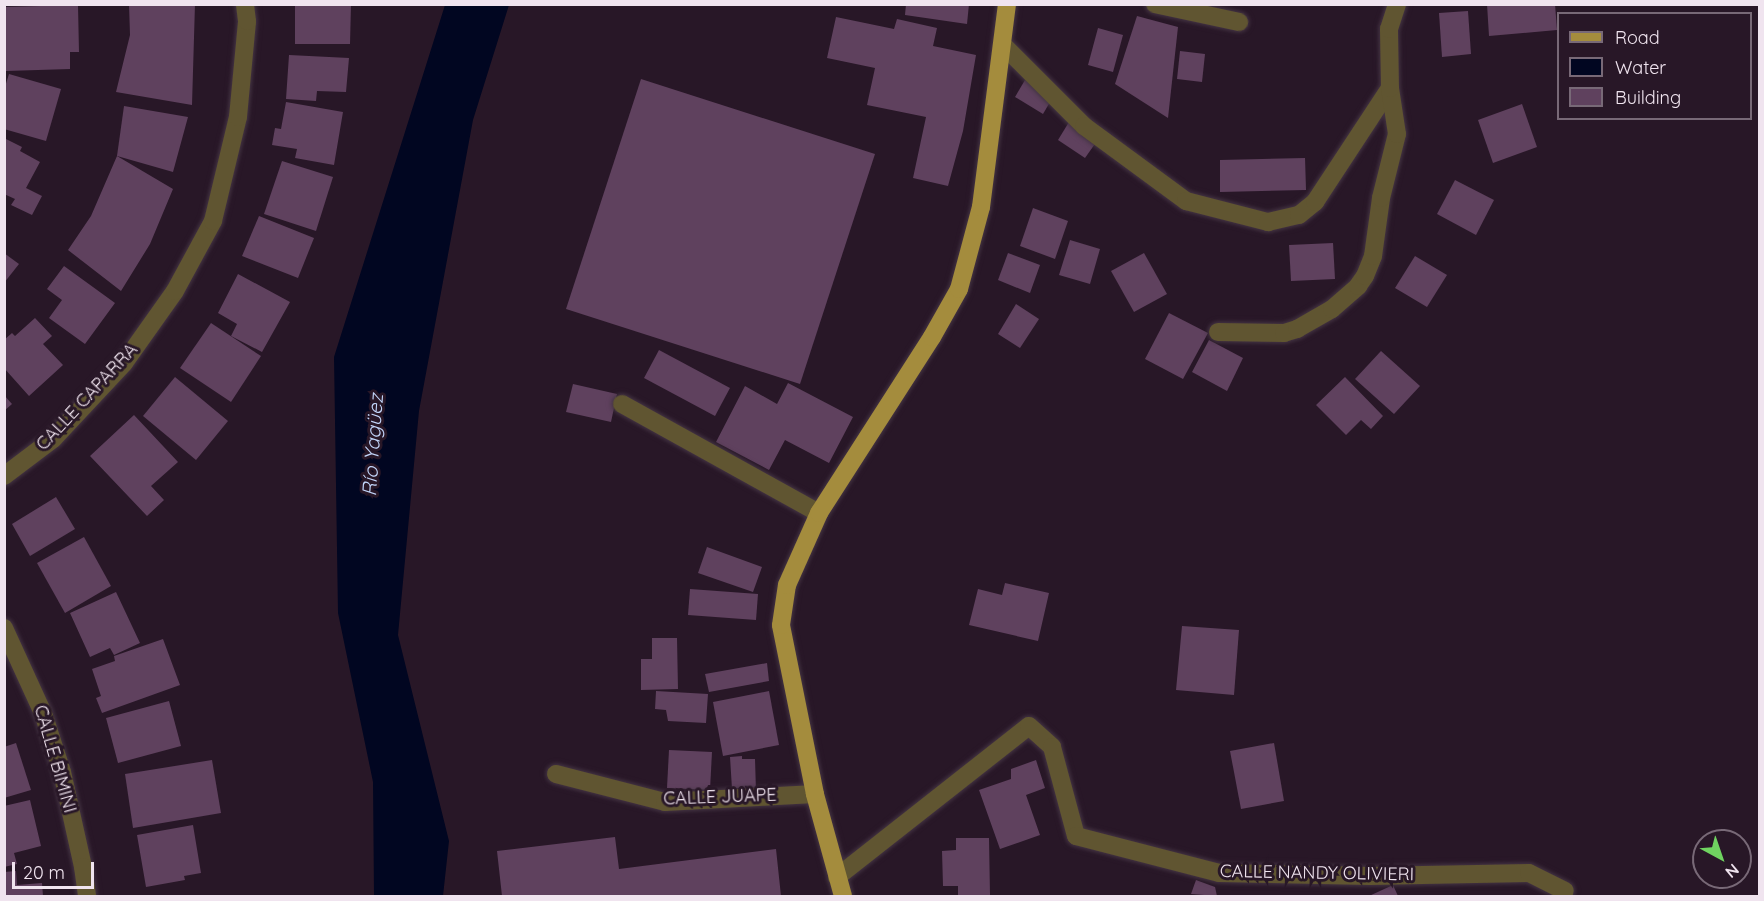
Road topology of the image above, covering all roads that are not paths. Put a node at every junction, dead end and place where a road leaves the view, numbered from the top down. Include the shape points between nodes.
1 (245, 4) edge
2 (1007, 4) edge
3 (1155, 4) edge
4 (1397, 4) edge
5 (1239, 22) dead end
6 (1004, 45) junction
7 (1390, 88) junction
8 (1218, 332) dead end
9 (622, 404) dead end
10 (4, 477) edge
11 (819, 513) junction
12 (4, 628) edge
13 (555, 774) dead end
14 (815, 794) junction
15 (837, 877) junction
16 (1565, 891) dead end
17 (87, 897) edge
18 (843, 897) edge

1 - 10 street, CALLE CAPARRA via 247,21 238,117 213,221 175,291 124,363 53,439
2 - 6 main road
3 - 5 street
4 - 7 street via 1389,28
6 - 7 street via 1084,126 1186,201 1268,222 1299,215 1315,202
6 - 11 main road via 981,207 959,289
7 - 8 street via 1397,134 1381,198 1373,256 1358,286 1332,309 1297,329 1284,333
9 - 11 street
11 - 14 main road via 787,585 781,625
12 - 17 street, CALLE BIMINI via 43,713 62,772
13 - 14 street, CALLE JUAPE via 665,802
14 - 15 main road
15 - 16 street, CALLE NANDY OLIVIERI via 1029,726 1052,747 1076,836 1219,873 1529,873
15 - 18 main road

